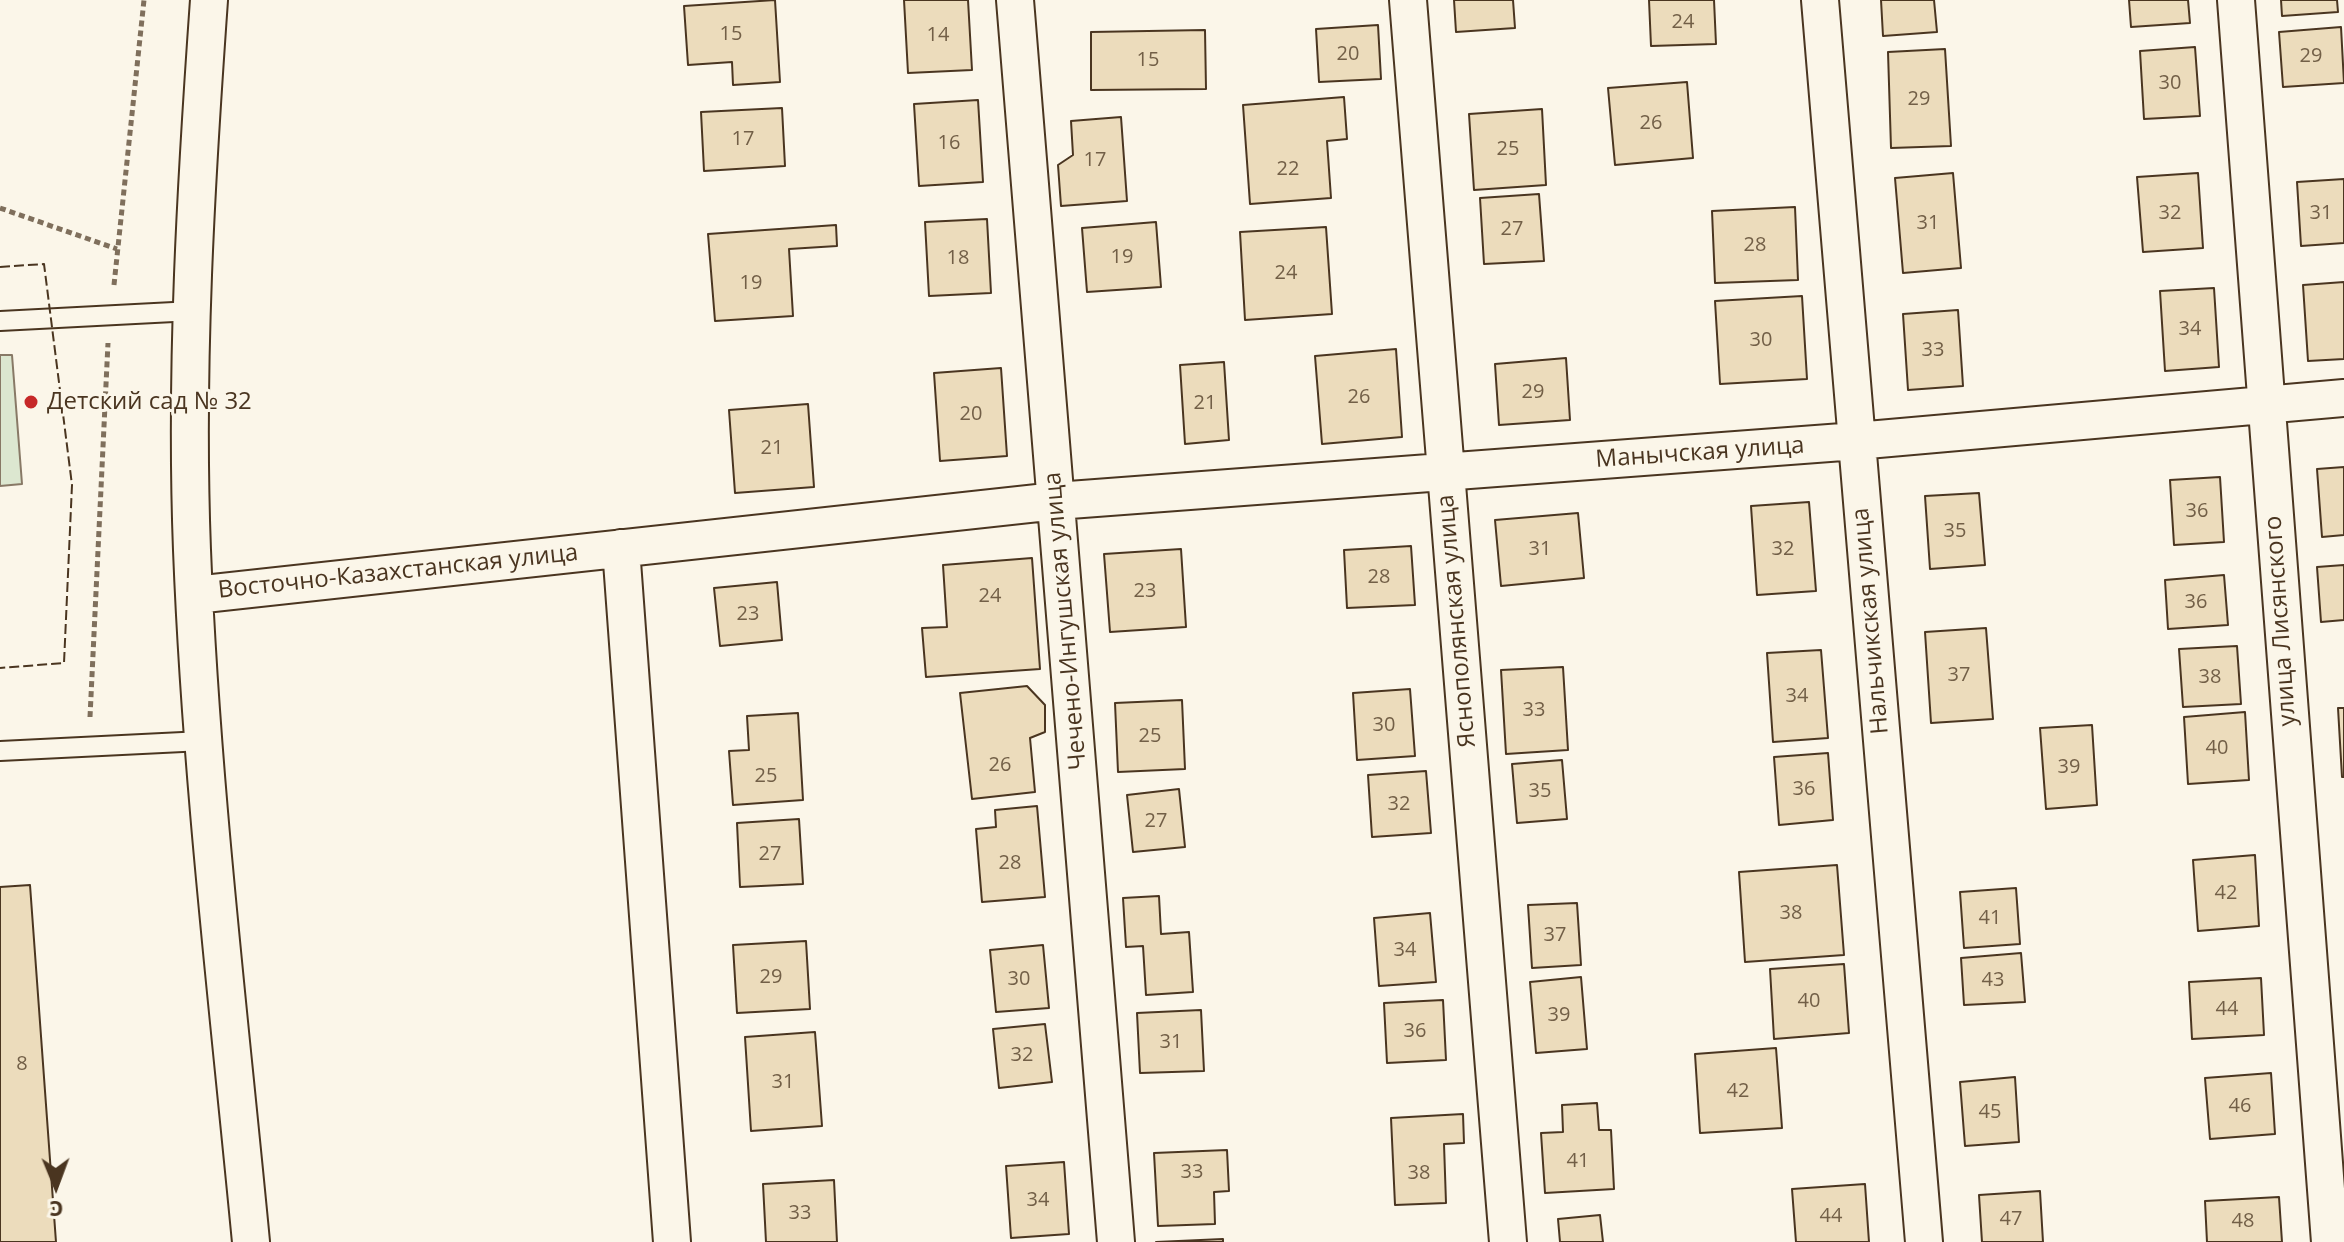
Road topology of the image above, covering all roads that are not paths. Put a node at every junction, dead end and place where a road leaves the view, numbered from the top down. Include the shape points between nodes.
1 (209, 0) edge
2 (1015, 0) edge
3 (1408, 0) edge
4 (1820, 0) edge
5 (2236, 0) edge
6 (193, 311) junction
7 (0, 321) edge
8 (2344, 398) edge
9 (2264, 403) junction
10 (1856, 441) junction
11 (1445, 472) junction
12 (1056, 501) junction
13 (621, 548) junction
14 (195, 595) junction
15 (203, 741) junction
16 (0, 751) edge
17 (251, 1242) edge
18 (672, 1242) edge
19 (1116, 1242) edge
20 (1508, 1242) edge
21 (1924, 1242) edge
22 (2330, 1242) edge

1 - 6 street
2 - 12 street, Чечено-Ингушская улица
3 - 11 street, Яснополянская улица
4 - 10 street, Нальчикская улица
5 - 9 street, улица Лисянского
6 - 7 lane
6 - 14 street
8 - 9 street, Манычская улица
9 - 10 street, Манычская улица
9 - 22 street, улица Лисянского
10 - 11 street, Манычская улица
10 - 21 street, Нальчикская улица
11 - 12 street, Манычская улица
11 - 20 street, Яснополянская улица
12 - 13 street, Восточно-Казахстанская улица
12 - 19 street, Чечено-Ингушская улица
13 - 14 street, Восточно-Казахстанская улица
13 - 18 street
14 - 15 street, Восточно-Казахстанская улица
15 - 16 lane
15 - 17 street, Восточно-Казахстанская улица

